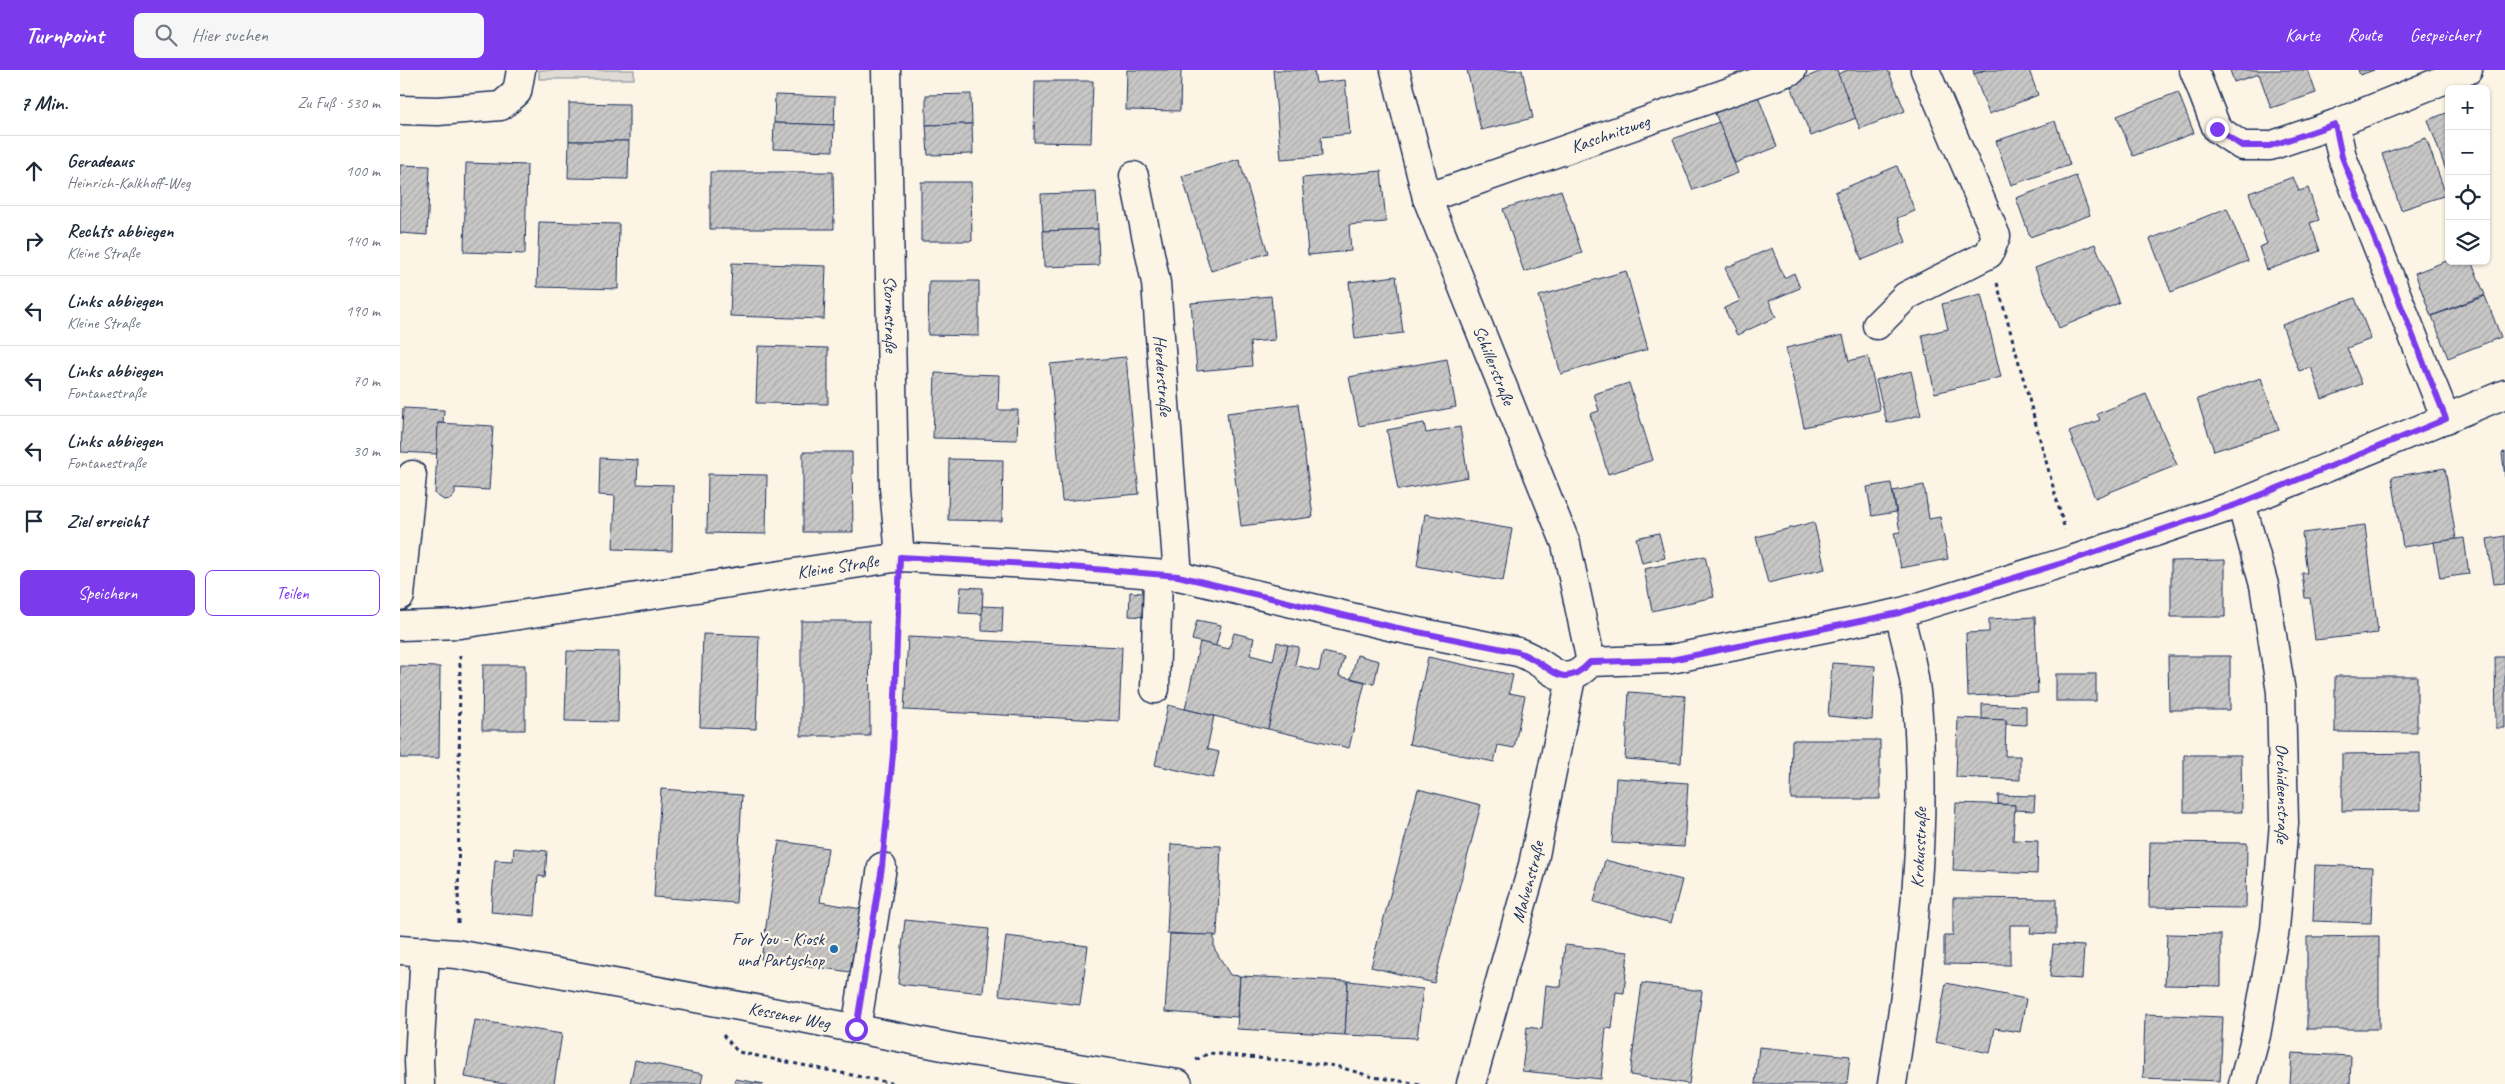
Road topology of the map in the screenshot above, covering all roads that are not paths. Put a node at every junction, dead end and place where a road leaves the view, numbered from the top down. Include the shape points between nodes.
1 (520, 70) edge
2 (886, 70) edge
3 (1395, 70) edge
4 (1792, 70) edge
5 (1925, 70) edge
6 (2194, 70) edge
7 (2468, 70) edge
8 (400, 110) edge
9 (2335, 124) junction
10 (1134, 176) dead end
11 (1427, 198) junction
12 (1877, 325) dead end
13 (2505, 394) edge
14 (2446, 419) junction
15 (412, 475) dead end
16 (2241, 503) junction
17 (900, 557) junction
18 (1168, 576) junction
19 (400, 596) edge
20 (1899, 613) junction
21 (400, 626) edge
22 (1581, 670) junction
23 (1155, 689) dead end
24 (882, 867) road end
25 (412, 950) edge
26 (856, 1029) junction
27 (1170, 1083) edge
28 (420, 1084) edge
29 (1471, 1084) edge
30 (1892, 1084) edge
31 (2243, 1084) edge

1 - 8 street via 517,92 501,106 438,111
2 - 17 street, Stormstraße via 894,487
3 - 11 street, Schillerstraße
4 - 11 street, Kaschnitzweg
5 - 12 street via 1996,236 1989,254 1906,296
6 - 9 street via 2217,129 2242,146 2270,146
7 - 9 street
9 - 14 street via 2342,157
10 - 18 street, Herderstraße via 1156,283
11 - 22 street, Schillerstraße via 1566,544
13 - 14 street, Kleine Straße
14 - 16 street, Kleine Straße
15 - 19 street
16 - 20 street, Kleine Straße via 2072,560
16 - 31 street, Orchideenstraße via 2264,585 2281,692 2284,823 2275,929 2256,1035
17 - 18 street, Kleine Straße
17 - 21 street, Kleine Straße via 460,624
18 - 22 street, Kleine Straße via 1518,652 1532,656 1562,678
18 - 23 street, Herderstraße
20 - 22 street, Kleine Straße via 1671,660
20 - 30 street, Krokusstraße via 1917,700 1921,785 1918,880 1908,985
22 - 29 street, Malvenstraße via 1533,865
24 - 26 street
25 - 26 street, Kessener Weg via 456,954
25 - 28 street
26 - 27 street, Kessener Weg

